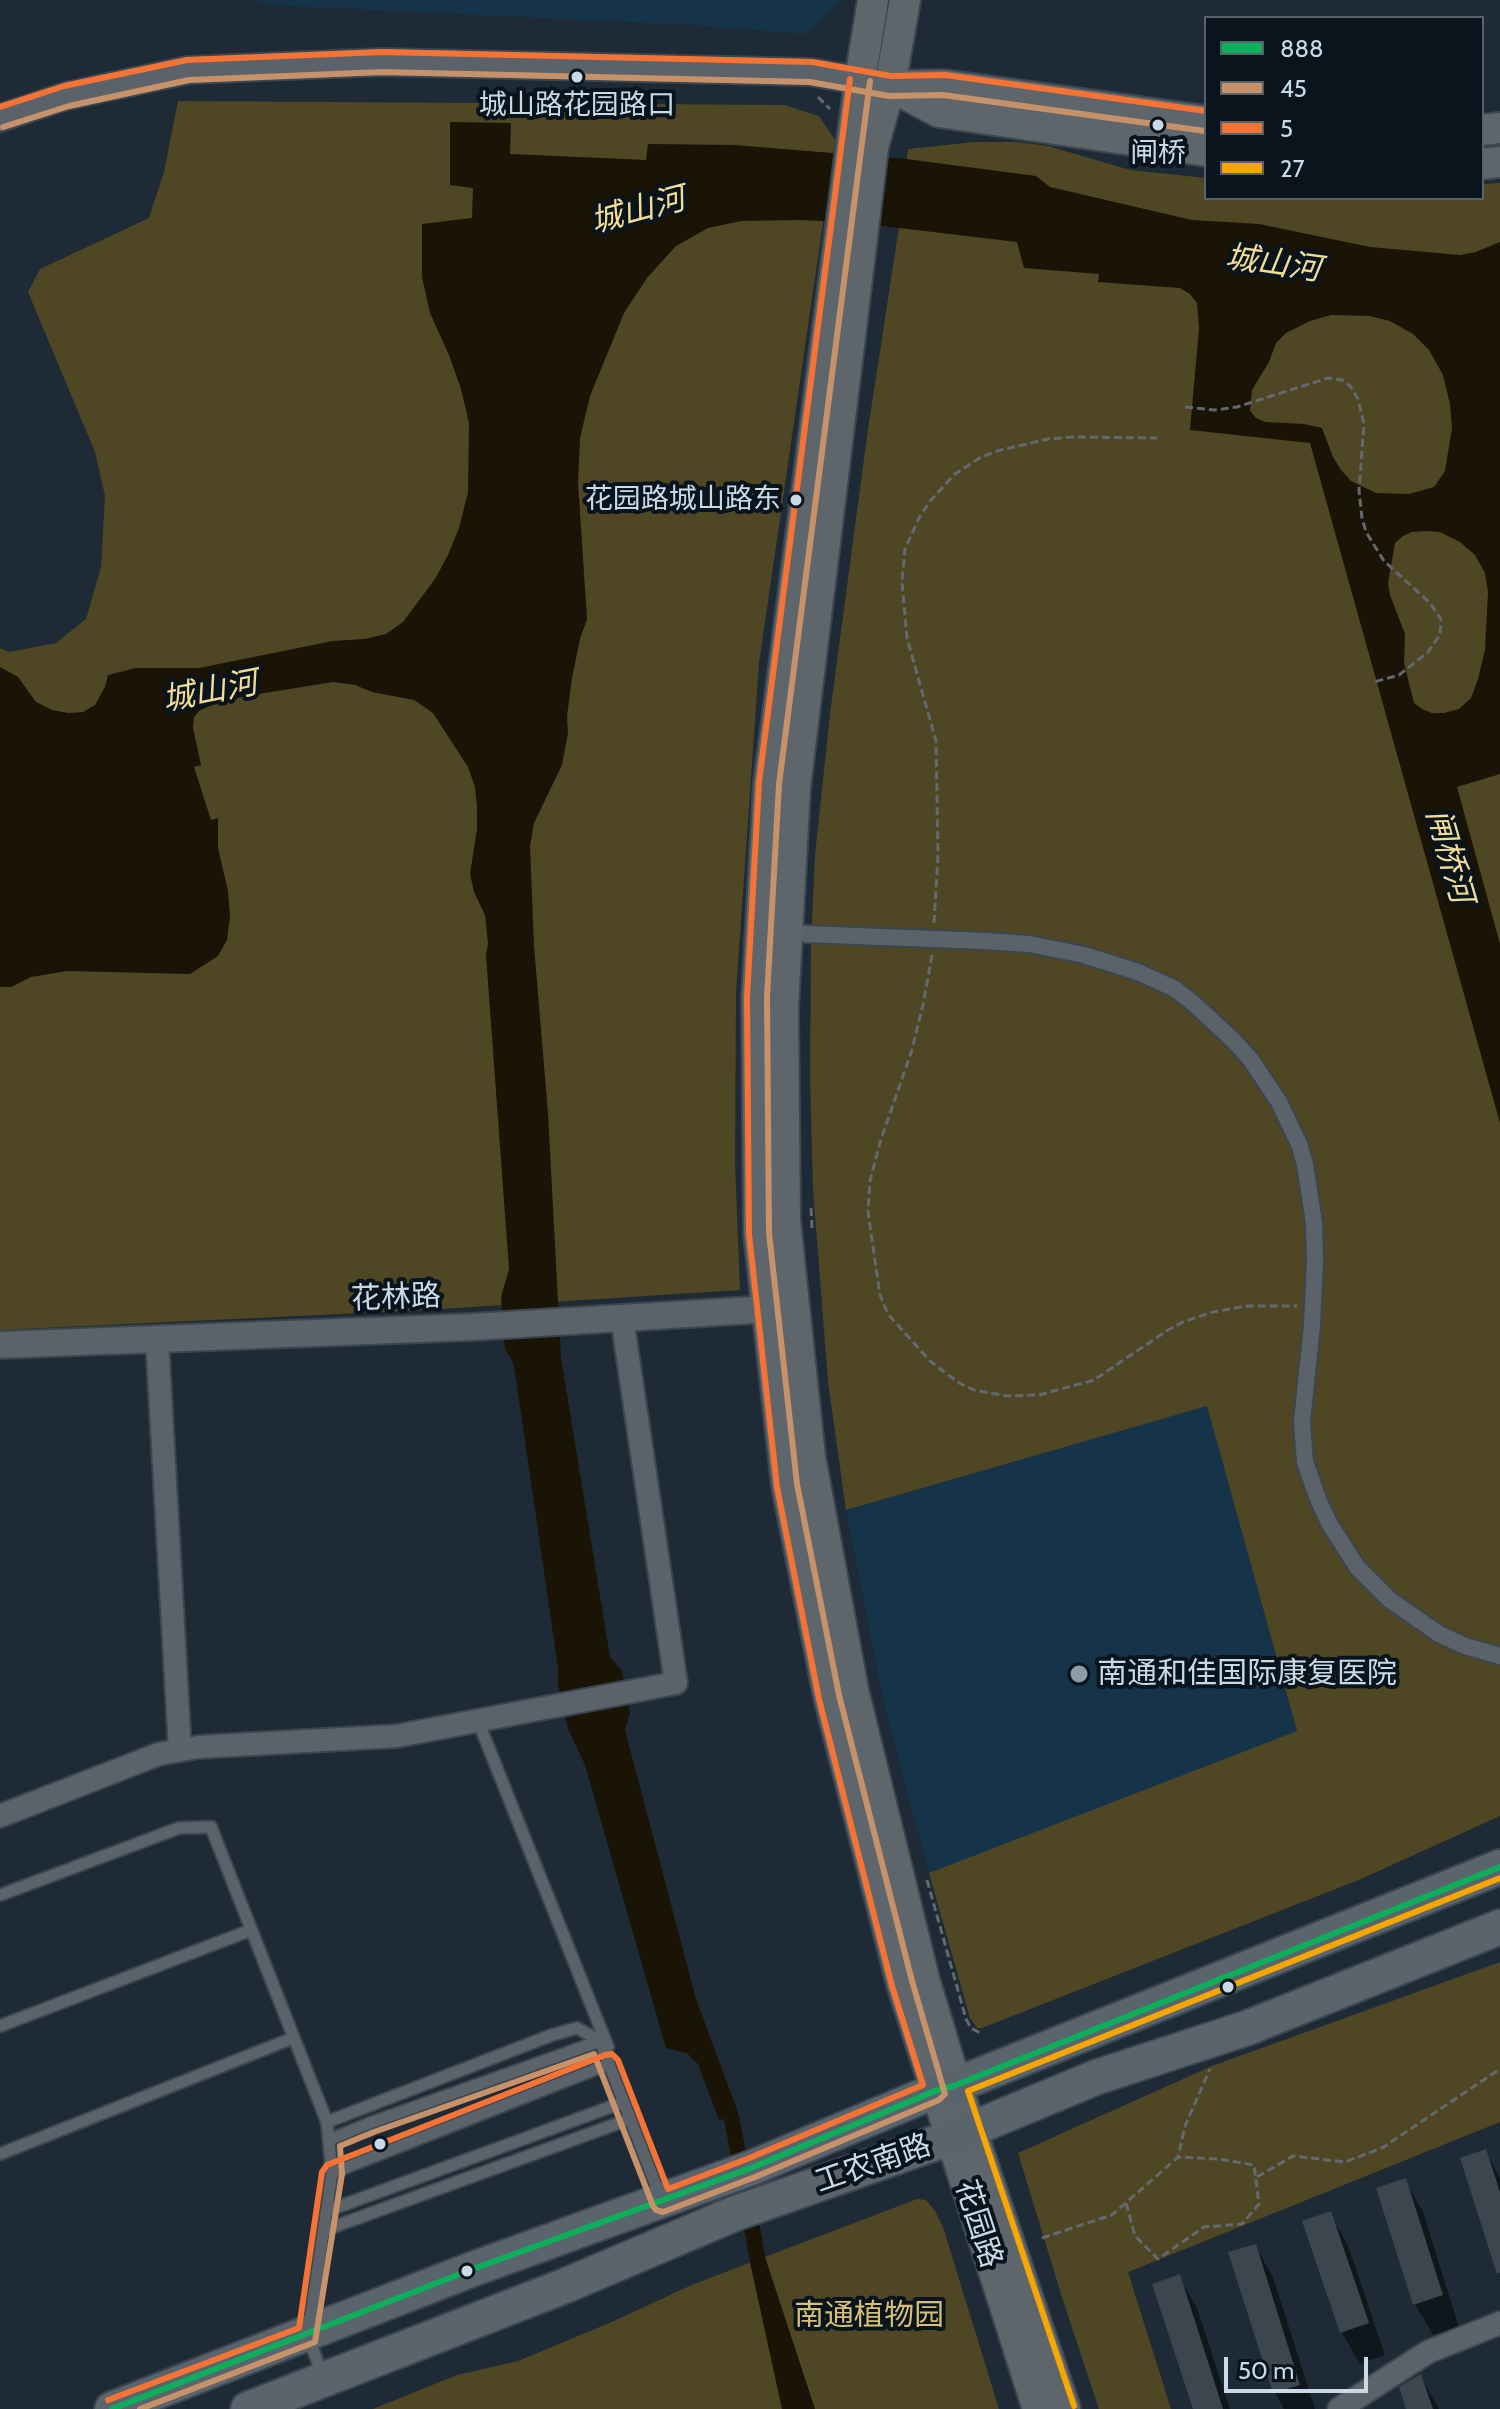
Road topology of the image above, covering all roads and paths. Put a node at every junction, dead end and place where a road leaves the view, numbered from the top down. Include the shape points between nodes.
1 (873, 0) edge
2 (905, 0) edge
3 (860, 80) junction
4 (890, 86) junction
5 (0, 118) edge
6 (1204, 121) edge
7 (863, 145) junction
8 (1204, 151) edge
9 (1185, 407) dead end
10 (1157, 438) dead end
11 (1374, 682) dead end
12 (805, 934) dead end
13 (933, 939) junction
14 (811, 1194) dead end
15 (812, 1226) dead end
16 (1313, 1306) junction
17 (780, 1309) junction
18 (622, 1318) junction
19 (157, 1339) junction
20 (0, 1345) edge
21 (1500, 1656) edge
22 (478, 1721) junction
23 (180, 1750) junction
24 (0, 1816) edge
25 (1500, 1867) edge
26 (923, 1868) dead end
27 (0, 1895) edge
28 (1500, 1927) edge
29 (251, 1930) junction
30 (0, 2026) edge
31 (980, 2033) dead end
32 (293, 2038) junction
33 (600, 2041) junction
34 (609, 2064) junction
35 (1212, 2066) dead end
36 (1500, 2069) edge
37 (946, 2088) junction
38 (624, 2102) junction
39 (630, 2119) junction
40 (327, 2122) junction
41 (961, 2133) junction
42 (329, 2140) junction
43 (0, 2154) edge
44 (1178, 2157) junction
45 (332, 2173) junction
46 (1257, 2177) junction
47 (662, 2202) junction
48 (1126, 2203) junction
49 (327, 2211) junction
50 (325, 2230) junction
51 (1042, 2238) dead end
52 (1500, 2323) edge
53 (308, 2335) junction
54 (323, 2379) junction
55 (112, 2409) edge
56 (248, 2409) edge
57 (1038, 2409) edge
58 (1065, 2409) edge
59 (1339, 2409) edge

1 - 3 main road, 花园路
2 - 4 main road, 花园路
3 - 4 street
3 - 5 street via 811,72 383,62 188,70 66,96
3 - 7 main road, 花园路
4 - 6 main road via 944,85
4 - 7 main road, 花园路
4 - 8 main road via 939,112
7 - 17 main road, 花园路 via 795,788 783,1008 785,1220
9 - 11 path via 1223,410 1328,378 1350,386 1364,424 1360,480 1366,532 1396,574 1441,619 1435,643 1407,670
10 - 13 path via 1048,439 981,457 955,474 931,500 905,549 907,638 936,741
12 - 13 street
13 - 16 street via 1029,944 1084,955 1175,989 1217,1023 1251,1060 1299,1144 1314,1223
13 - 16 path via 923,1005 881,1139 868,1212 880,1295 888,1314 930,1361 974,1390 1039,1395 1094,1380 1168,1330 1213,1312 1262,1305
14 - 15 path
16 - 21 street via 1302,1422 1305,1462 1329,1523 1357,1567 1401,1608 1439,1634
17 - 18 street, 花林路
17 - 37 main road, 花园路 via 853,1690
18 - 19 street, 花林路
18 - 22 street via 676,1683
19 - 20 street, 花林路
19 - 23 street
22 - 23 street via 397,1736
22 - 39 lane via 632,2106
23 - 24 street
25 - 37 main road, 工农南路
26 - 31 path via 966,2019
27 - 29 lane via 179,1828 211,1827
28 - 41 main road, 工农南路 via 1247,2028 1097,2077
29 - 30 lane
29 - 32 lane
32 - 40 lane
32 - 43 lane
33 - 34 lane
33 - 40 lane via 577,2028 552,2035
33 - 42 lane
34 - 38 lane
34 - 45 lane
35 - 44 path via 1185,2126
36 - 46 path via 1382,2148 1345,2162 1293,2156
37 - 41 main road, 花园路
37 - 47 main road, 工农南路
38 - 39 lane
38 - 49 lane
39 - 47 lane
39 - 50 lane
40 - 42 lane
41 - 54 main road, 工农南路 via 769,2200
41 - 57 main road, 花园路
41 - 58 main road, 花园路
42 - 45 lane
44 - 46 path via 1254,2165
44 - 48 path
45 - 49 lane
46 - 48 path via 1259,2204 1242,2224 1204,2227 1158,2259 1135,2236
47 - 53 main road, 工农南路
48 - 51 path via 1112,2215
49 - 50 lane
50 - 53 lane
52 - 59 street via 1428,2352
53 - 54 lane
53 - 55 main road, 工农南路
54 - 56 main road, 工农南路

